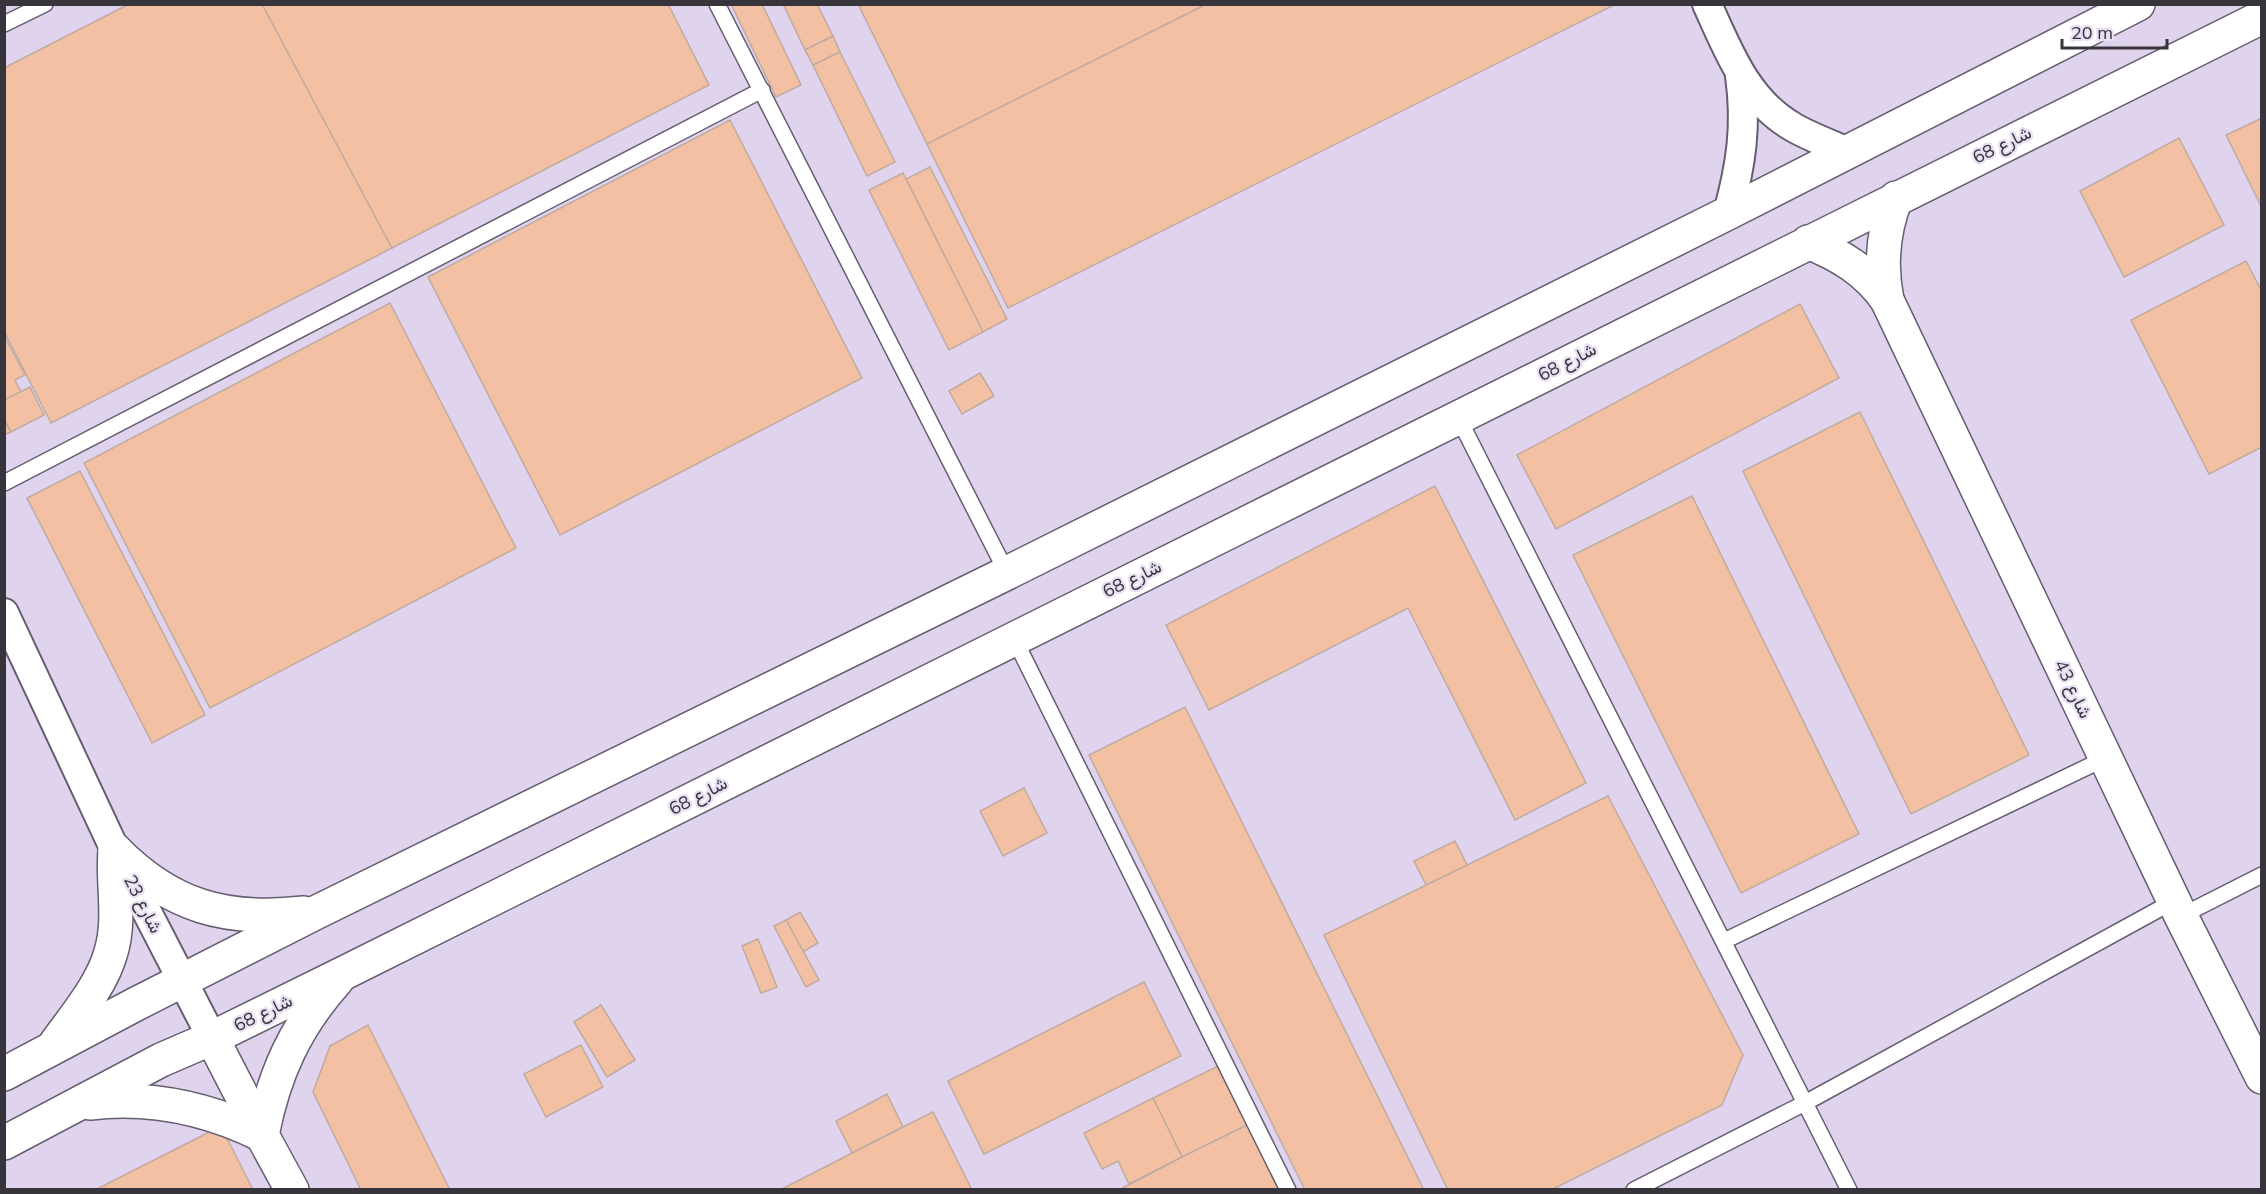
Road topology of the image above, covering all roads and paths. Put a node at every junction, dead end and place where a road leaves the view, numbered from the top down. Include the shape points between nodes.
1 (45, 4) edge
2 (717, 4) edge
3 (1707, 4) edge
4 (2138, 4) edge
5 (2262, 16) edge
6 (4, 24) edge
7 (1740, 76) junction
8 (762, 90) junction
9 (1848, 152) junction
10 (1896, 198) junction
11 (1728, 213) junction
12 (1808, 242) junction
13 (1887, 300) junction
14 (1458, 417) junction
15 (4, 483) edge
16 (1006, 573) junction
17 (4, 614) edge
18 (1014, 638) junction
19 (2106, 758) junction
20 (115, 850) junction
21 (2262, 875) edge
22 (2178, 908) junction
23 (317, 912) junction
24 (1724, 942) junction
25 (344, 973) junction
26 (182, 981) junction
27 (212, 1038) junction
28 (52, 1049) junction
29 (4, 1074) edge
30 (2262, 1077) edge
31 (1805, 1103) junction
32 (76, 1105) junction
33 (262, 1135) junction
34 (4, 1143) edge
35 (292, 1190) edge
36 (1288, 1190) edge
37 (1634, 1190) edge
38 (1849, 1190) edge

1 - 6 lane
2 - 8 lane
3 - 7 street
4 - 9 street
5 - 10 street, شارع 68
7 - 9 street via 1773,113 1792,127
7 - 11 street via 1742,151
8 - 15 lane
8 - 16 lane
9 - 11 street
10 - 12 street, شارع 68
10 - 13 street, شارع 43 via 1884,238
11 - 16 street
12 - 13 street, شارع 43 via 1848,261 1877,285
12 - 14 street, شارع 68
13 - 19 street, شارع 43
14 - 18 street, شارع 68
14 - 24 lane
16 - 23 street
17 - 20 street, شارع 23
18 - 25 street, شارع 68
18 - 36 lane
19 - 22 street, شارع 43
19 - 24 lane
20 - 23 street via 145,878 200,906 269,917
20 - 26 street, شارع 23
20 - 28 street via 115,930 111,951 96,985
21 - 22 lane
22 - 30 street, شارع 43
22 - 31 lane
23 - 26 street
24 - 31 lane
25 - 27 street, شارع 68
25 - 33 street via 311,1012 290,1046 268,1104
26 - 27 street, شارع 23
26 - 28 street
27 - 32 street, شارع 68
27 - 33 street, شارع 23
28 - 29 street
31 - 37 lane
31 - 38 lane
32 - 33 street via 147,1101 182,1106
32 - 34 street, شارع 68
33 - 35 street, شارع 23

